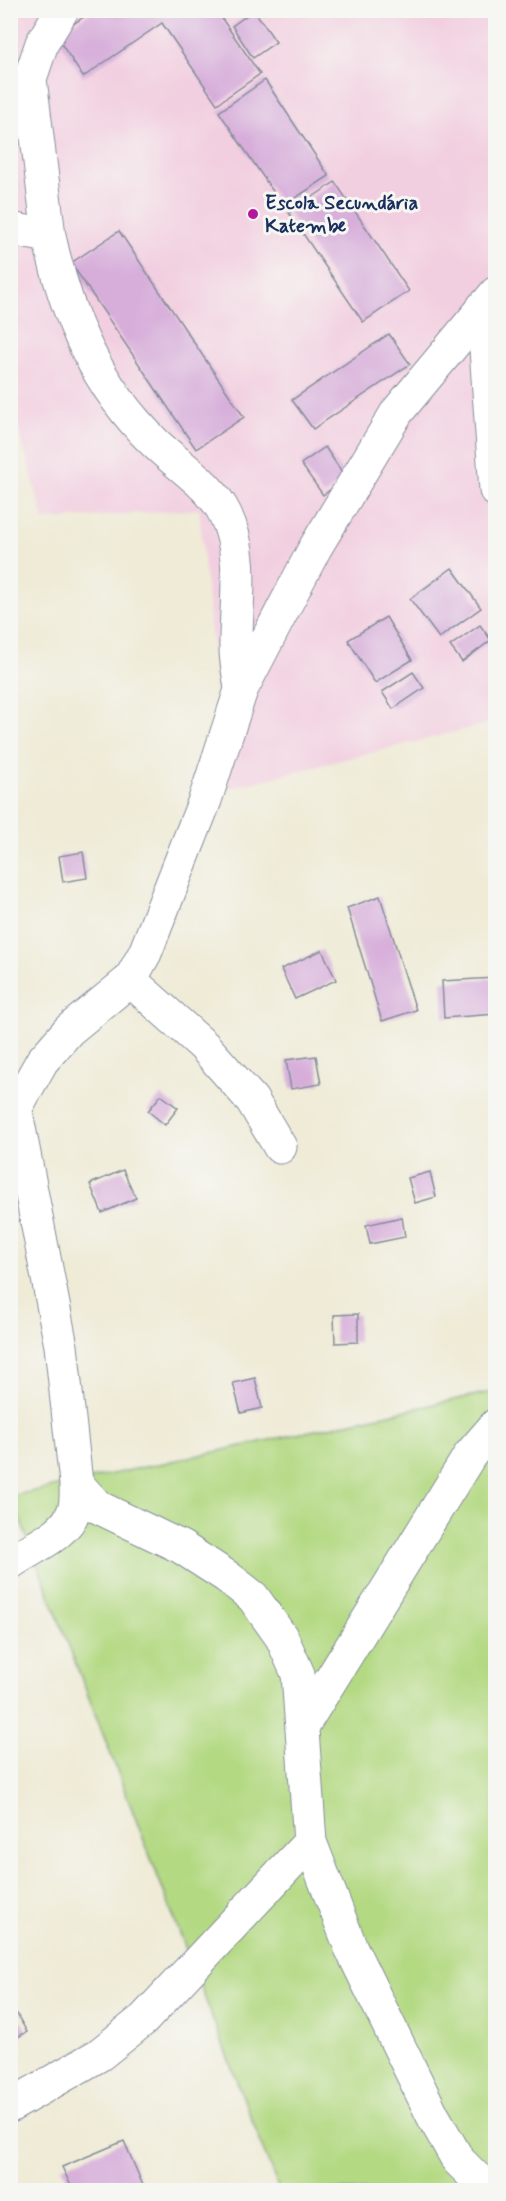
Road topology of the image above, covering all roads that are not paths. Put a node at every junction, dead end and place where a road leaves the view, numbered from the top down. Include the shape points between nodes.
1 (62, 10) edge
2 (10, 229) edge
3 (49, 236) junction
4 (489, 300) edge
5 (495, 490) edge
6 (242, 690) junction
7 (130, 980) junction
8 (13, 1112) edge
9 (280, 1147) dead end
10 (495, 1425) edge
11 (76, 1482) junction
12 (10, 1563) edge
13 (303, 1725) junction
14 (310, 1842) junction
15 (10, 2106) edge
16 (488, 2190) edge

1 - 3 street via 42,43 30,80
2 - 3 street
3 - 6 street via 79,336 103,380 155,443 212,494 225,513 233,533 240,592 236,651
4 - 5 street
4 - 6 street via 397,412 315,548
6 - 7 street via 206,800 145,953
7 - 8 street via 69,1030 42,1061
7 - 9 street via 204,1046 252,1100
8 - 11 street via 61,1346
10 - 13 street via 470,1455
11 - 12 street via 71,1518 58,1532
11 - 13 street via 98,1507 181,1547 253,1597 282,1638 298,1674
13 - 14 street
14 - 15 street via 144,2019 99,2055
14 - 16 street via 351,1948 433,2116 458,2160

